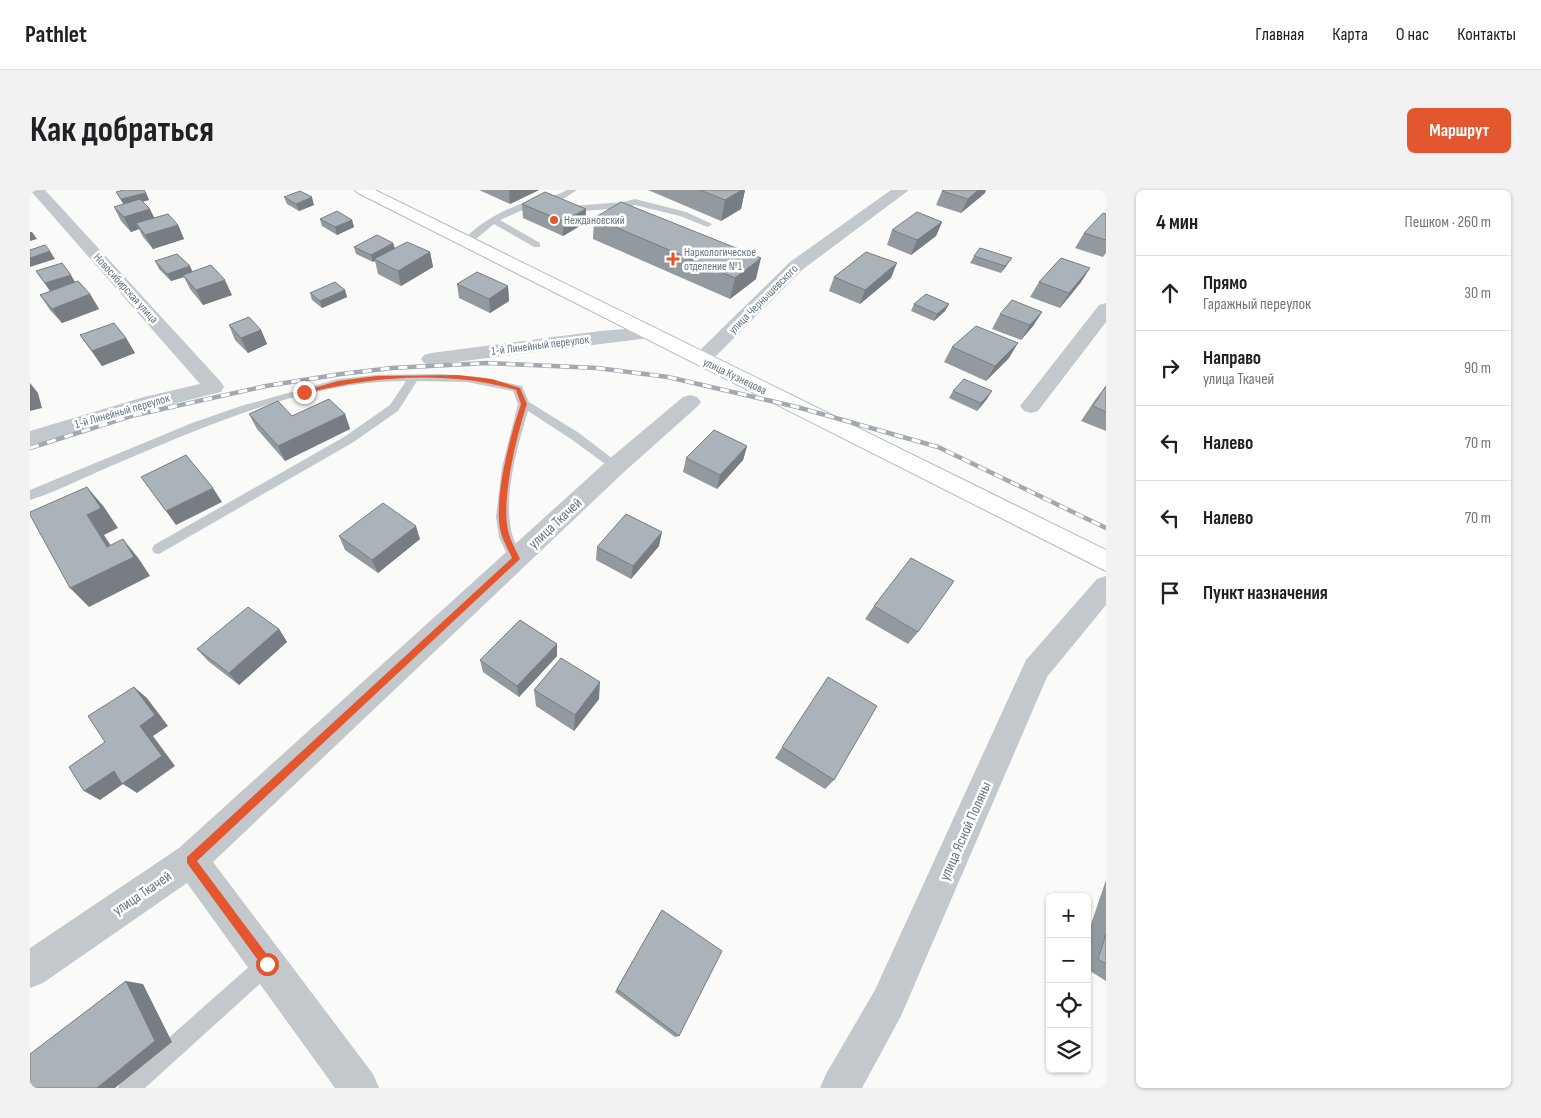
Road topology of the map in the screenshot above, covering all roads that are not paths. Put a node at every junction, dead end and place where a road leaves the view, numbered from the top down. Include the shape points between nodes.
1 (37, 190) edge
2 (363, 190) edge
3 (573, 190) edge
4 (901, 190) edge
5 (557, 200) junction
6 (493, 220) junction
7 (708, 224) dead end
8 (467, 242) junction
9 (537, 245) dead end
10 (1106, 309) edge
11 (650, 333) junction
12 (431, 358) dead end
13 (702, 359) junction
14 (414, 378) junction
15 (214, 387) joint
16 (690, 402) dead end
17 (524, 404) junction
18 (1031, 406) dead end
19 (30, 439) edge
20 (616, 466) junction
21 (30, 495) edge
22 (159, 549) dead end
23 (516, 559) junction
24 (1106, 561) edge
25 (1106, 586) edge
26 (191, 860) junction
27 (267, 964) junction
28 (30, 970) edge
29 (129, 1088) edge
30 (359, 1088) edge
31 (840, 1088) edge

1 - 15 street, Новосибирская улица
2 - 8 main road, улица Кузнецова
3 - 5 lane
4 - 13 street, улица Чернышевского via 796,266
5 - 6 lane via 532,203
5 - 7 lane via 570,209 635,202
6 - 8 lane
6 - 9 lane
8 - 11 main road, улица Кузнецова
10 - 18 street
11 - 12 street, 1-й Линейный переулок
11 - 13 main road, улица Кузнецова
13 - 24 main road, улица Кузнецова
14 - 17 lane via 458,377 492,381 518,389
14 - 21 lane via 338,383 245,409
14 - 22 lane via 394,408 348,440
15 - 19 street, 1-й Линейный переулок via 151,402
16 - 20 street, улица Ткачей
17 - 20 lane
17 - 23 lane via 502,506 504,531
20 - 23 street, улица Ткачей
23 - 26 street, улица Ткачей
25 - 31 street, улица Ясной Поляны via 1036,670 888,1003
26 - 27 street
26 - 28 street, улица Ткачей
27 - 29 lane
27 - 30 street

